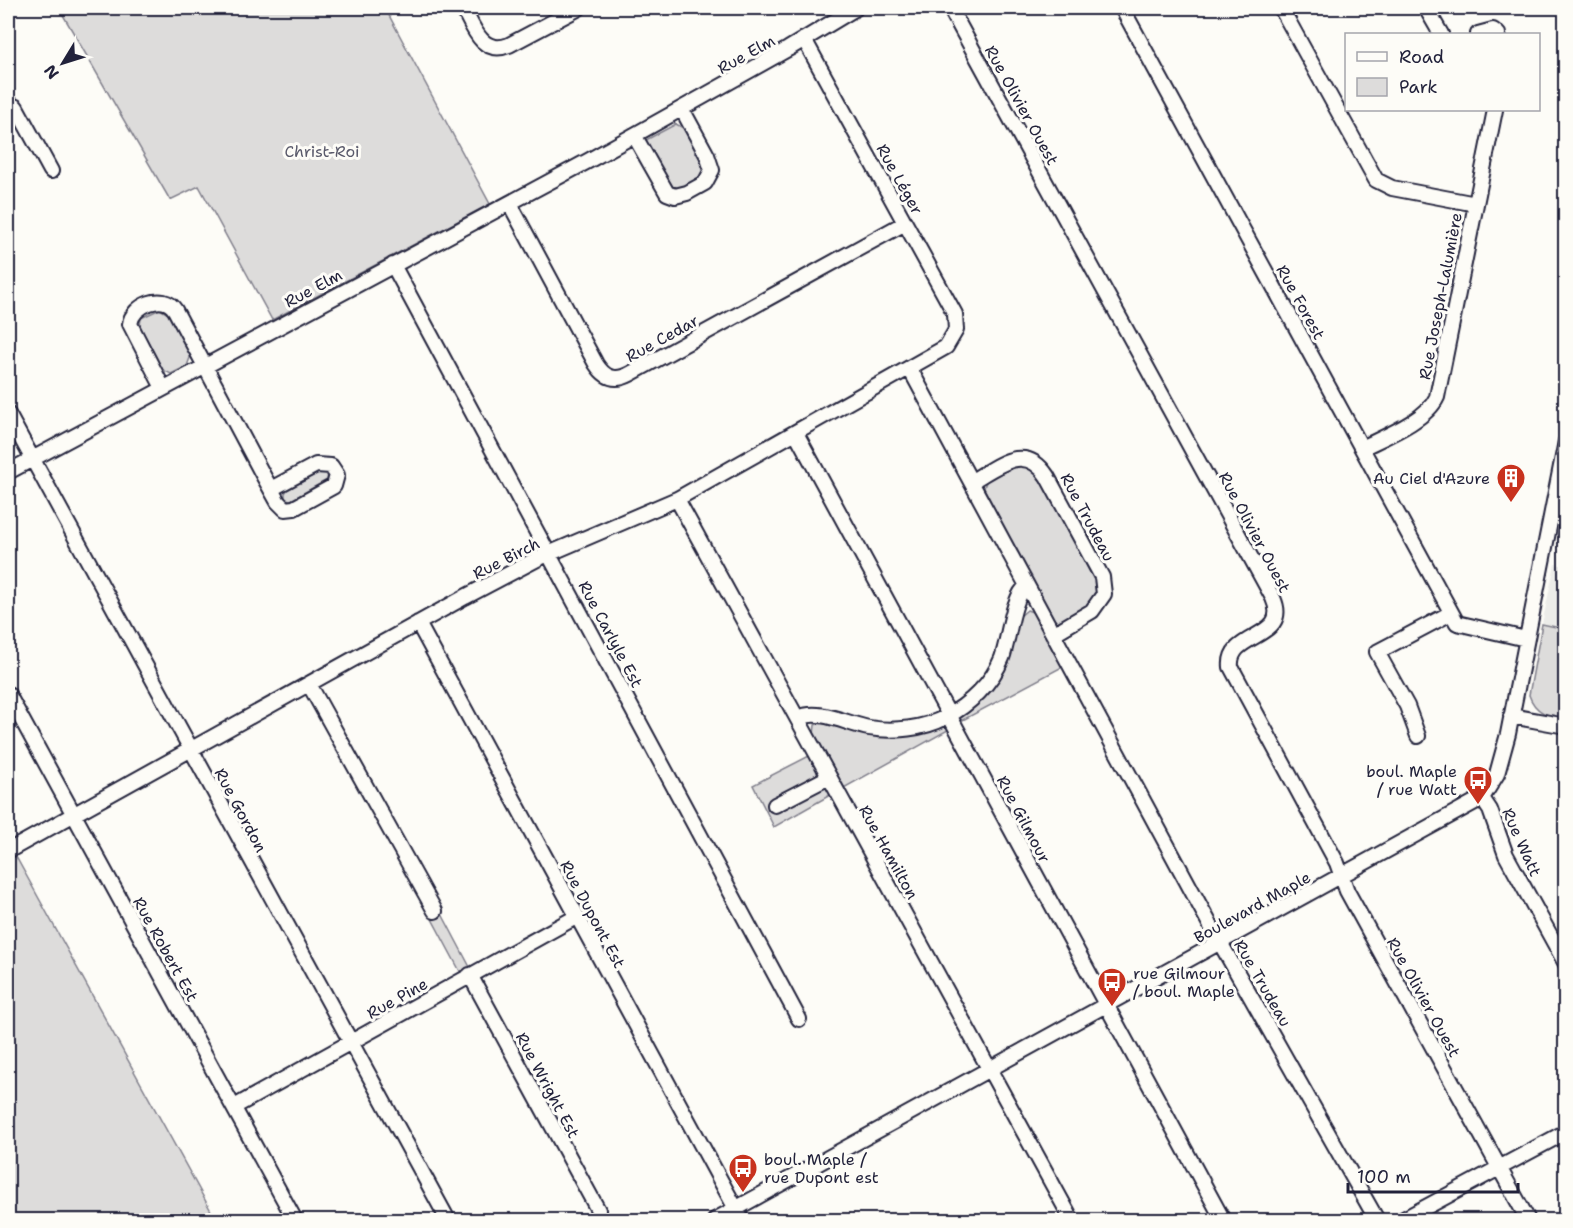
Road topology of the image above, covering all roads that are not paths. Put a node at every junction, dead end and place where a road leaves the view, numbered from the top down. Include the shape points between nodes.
1 (463, 8) edge
2 (579, 8) edge
3 (855, 8) edge
4 (950, 8) edge
5 (1122, 8) edge
6 (1281, 8) edge
7 (1426, 8) edge
8 (1440, 33) edge
9 (1480, 33) edge
10 (1496, 33) edge
11 (804, 39) junction
12 (8, 103) edge
13 (682, 109) junction
14 (1495, 111) edge
15 (634, 135) junction
16 (51, 171) dead end
17 (510, 204) junction
18 (1476, 204) junction
19 (905, 224) junction
20 (393, 265) junction
21 (954, 336) joint
22 (204, 366) junction
23 (910, 369) junction
24 (163, 388) junction
25 (8, 414) edge
26 (796, 433) junction
27 (1566, 441) edge
28 (1362, 448) junction
29 (32, 459) junction
30 (8, 472) edge
31 (972, 481) junction
32 (271, 489) dead end
33 (677, 499) junction
34 (549, 554) junction
35 (1027, 586) junction
36 (1451, 613) junction
37 (418, 623) junction
38 (1053, 634) junction
39 (1526, 639) junction
40 (309, 684) junction
41 (8, 694) edge
42 (949, 716) junction
43 (1511, 716) junction
44 (798, 718) junction
45 (1566, 726) edge
46 (1418, 736) dead end
47 (190, 749) junction
48 (829, 777) junction
49 (1482, 798) junction
50 (775, 804) dead end
51 (73, 815) junction
52 (8, 851) edge
53 (1341, 877) junction
54 (435, 911) dead end
55 (576, 917) junction
56 (1221, 943) junction
57 (1566, 964) edge
58 (470, 975) junction
59 (1105, 1006) junction
60 (799, 1019) dead end
61 (349, 1043) junction
62 (989, 1070) junction
63 (234, 1107) junction
64 (1566, 1132) edge
65 (1499, 1168) junction
66 (598, 1210) dead end
67 (739, 1215) edge
68 (295, 1221) edge
69 (448, 1221) edge
70 (715, 1221) edge
71 (1072, 1221) edge
72 (1223, 1221) edge
73 (1377, 1221) edge
74 (1402, 1221) edge
75 (1528, 1221) edge

1 - 2 street via 484,43 497,48
3 - 11 street, Rue Elm
4 - 53 street, Rue Olivier Ouest via 1273,598 1277,611 1274,622 1238,646 1230,659 1231,667
5 - 28 street, Rue Forest
6 - 18 street via 1376,180 1392,188
7 - 8 street
9 - 10 street
11 - 13 street, Rue Elm
11 - 19 street, Rue Léger
12 - 16 street via 16,107
13 - 15 street, Rue Elm
13 - 15 street via 711,166 708,179 700,186 680,195 667,193
14 - 18 street, Rue Joseph-Lalumière
15 - 17 street, Rue Elm
17 - 19 street, Rue Cedar via 596,364 604,375 614,379 630,374
17 - 20 street, Rue Elm
18 - 28 street, Rue Joseph-Lalumière via 1434,405
19 - 21 street, Rue Léger via 955,314
20 - 22 street, Rue Elm
20 - 34 street, Rue Carlyle Est
21 - 23 street, Rue Birch via 940,351
22 - 24 street, Rue Elm
22 - 24 street via 169,302 158,301 143,307 132,316 131,328
22 - 32 street
23 - 26 street, Rue Birch
23 - 31 street, Rue Trudeau
24 - 29 street, Rue Elm
25 - 29 street, Rue Gordon
26 - 33 street, Rue Birch
26 - 42 street, Rue Gilmour
27 - 39 street, Boulevard Maple
28 - 36 street, Rue Forest
29 - 30 street, Rue Elm
29 - 47 street, Rue Gordon
31 - 35 street, Rue Trudeau
31 - 38 street, Rue Trudeau via 1010,460 1035,462 1047,476 1102,577 1105,590 1100,603
33 - 34 street, Rue Birch
33 - 44 street, Rue Hamilton
34 - 37 street, Rue Birch
34 - 60 street, Rue Carlyle Est
35 - 38 street, Rue Trudeau
35 - 42 street via 1018,597 1003,657 992,679
36 - 39 street, Rue Forest via 1463,626
36 - 46 street via 1377,652 1407,706
37 - 40 street, Rue Birch
37 - 55 street, Rue Dupont Est
38 - 56 street, Rue Trudeau
39 - 43 street, Boulevard Maple
40 - 47 street, Rue Birch
40 - 54 street
41 - 51 street, Rue Robert Est
42 - 44 street via 914,727 883,730 811,714
42 - 59 street, Rue Gilmour
43 - 45 street
43 - 49 street, Boulevard Maple via 1500,766
44 - 48 street, Rue Hamilton
47 - 51 street, Rue Birch
47 - 61 street, Rue Gordon
48 - 50 street
48 - 62 street, Rue Hamilton
49 - 53 street, Boulevard Maple
49 - 57 street, Rue Watt via 1506,855
51 - 52 street, Rue Birch
51 - 63 street, Rue Robert Est
53 - 56 street, Boulevard Maple
53 - 65 street, Rue Olivier Ouest
55 - 58 street, Rue Pine
55 - 67 street, Rue Dupont Est
56 - 59 street, Boulevard Maple
56 - 73 street, Rue Trudeau
58 - 61 street, Rue Pine
58 - 66 street, Rue Wright Est
59 - 62 street, Boulevard Maple
59 - 72 street, Rue Gilmour
61 - 63 street, Rue Pine
61 - 69 street, Rue Gordon
62 - 67 street, Boulevard Maple
62 - 71 street, Rue Hamilton
63 - 68 street, Rue Robert Est
64 - 65 street
65 - 74 street
65 - 75 street, Rue Olivier Ouest
67 - 70 street, Boulevard Maple

